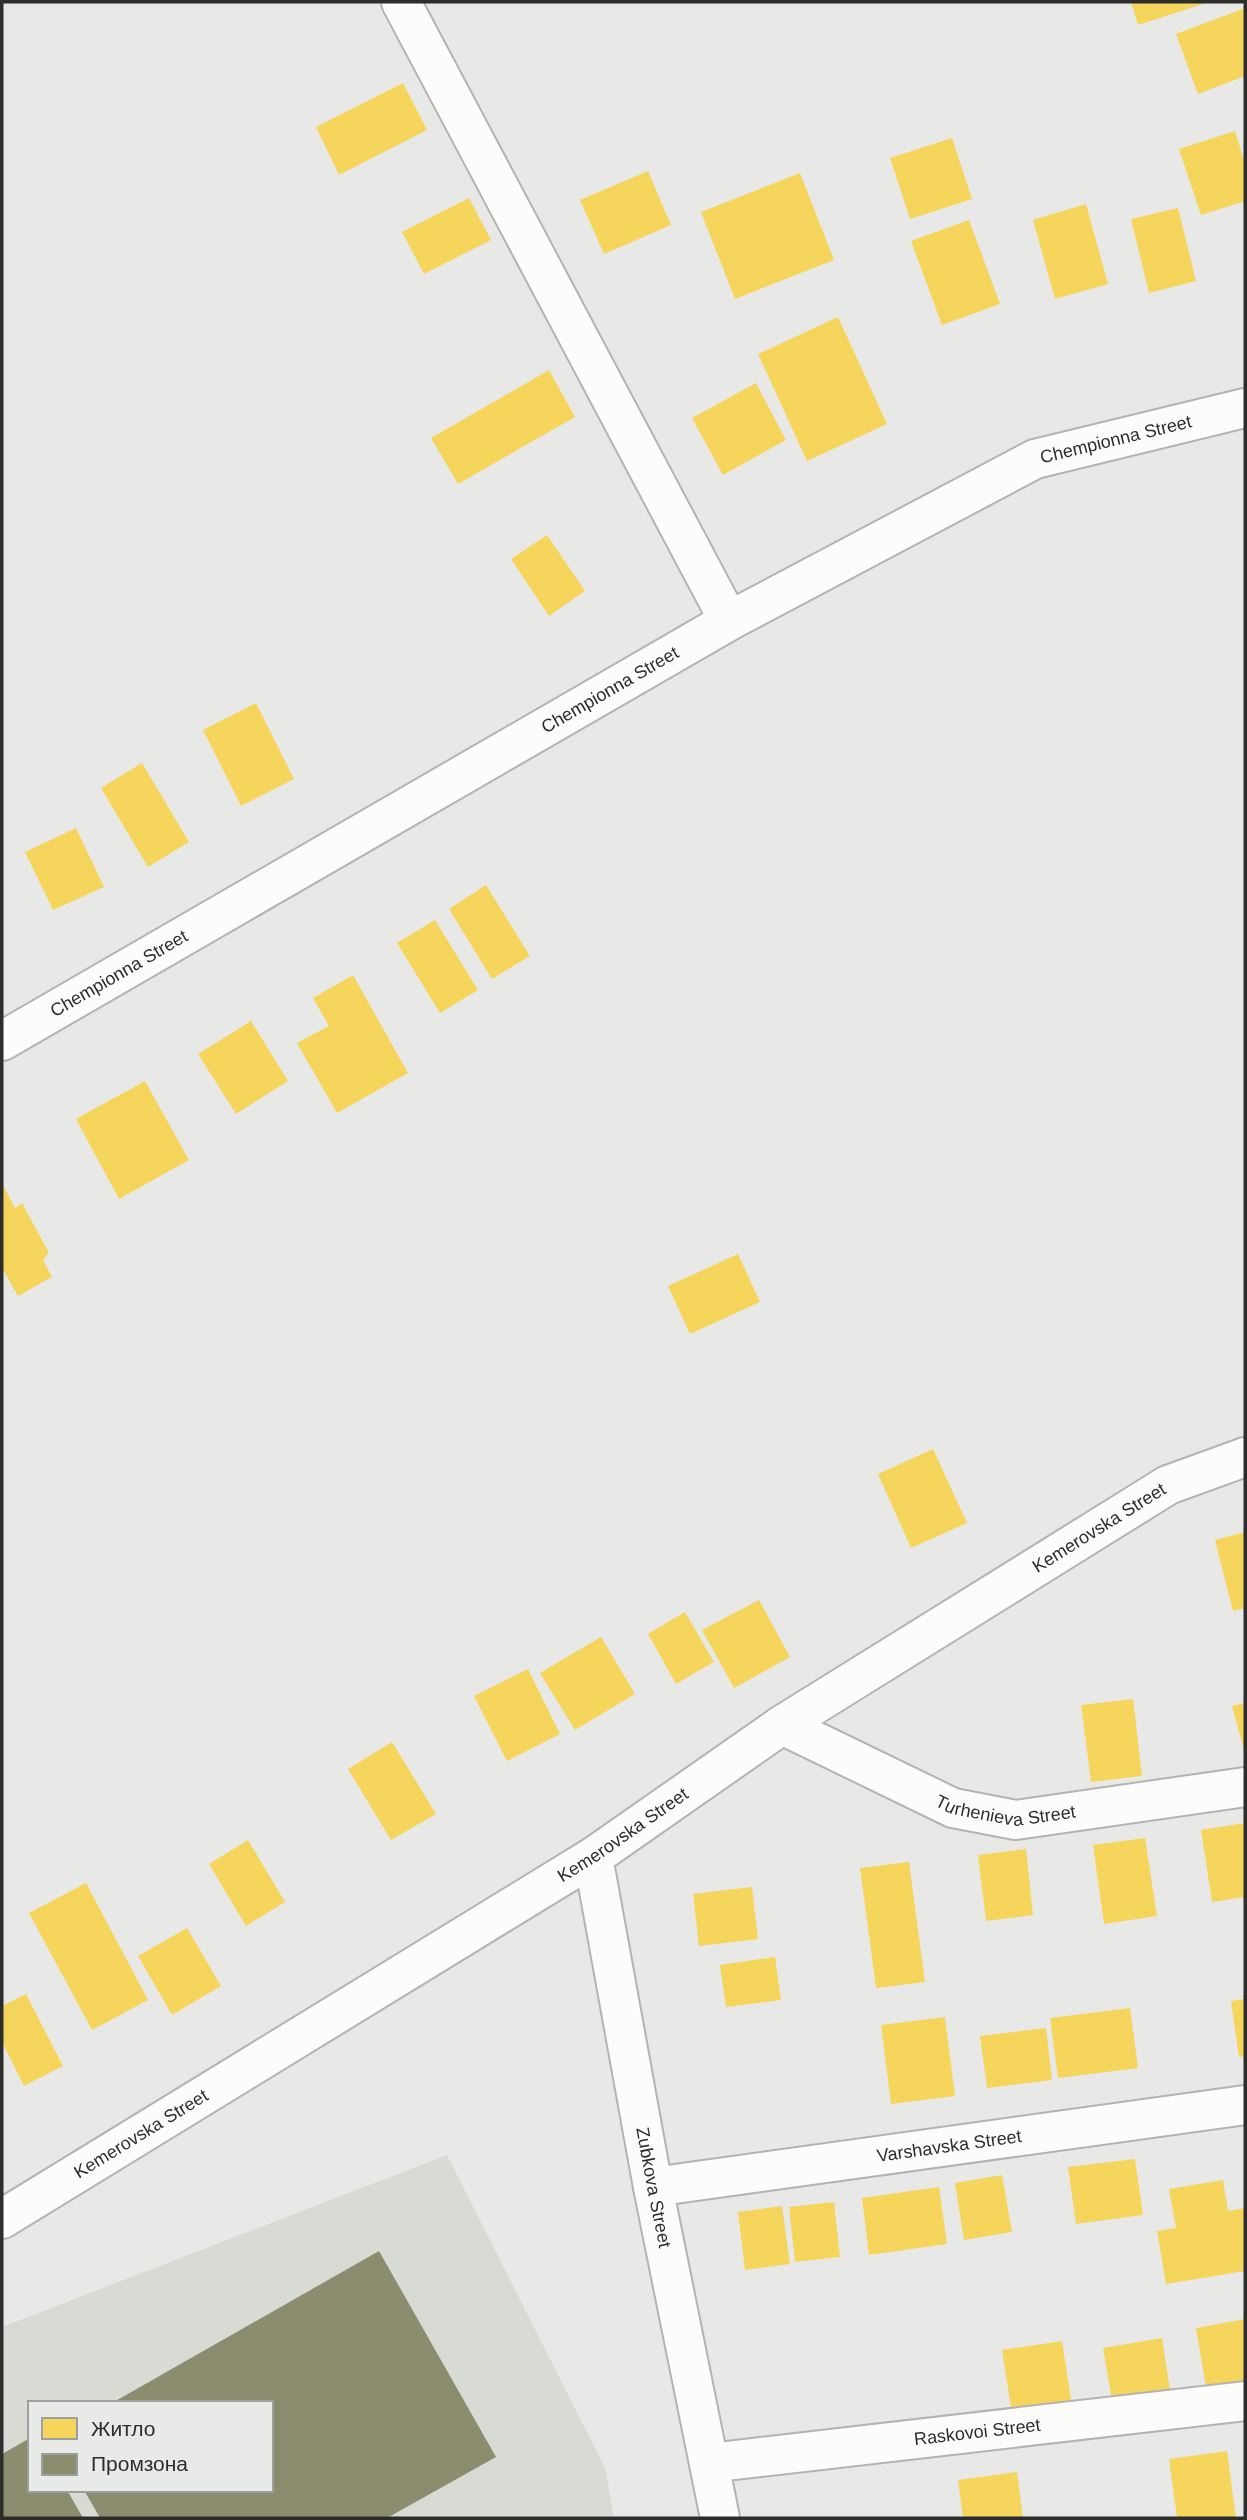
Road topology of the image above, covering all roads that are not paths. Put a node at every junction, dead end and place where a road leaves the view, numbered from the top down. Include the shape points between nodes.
1 (401, 2) edge
2 (1245, 408) edge
3 (729, 621) junction
4 (2, 1041) edge
5 (1245, 1457) edge
6 (782, 1725) junction
7 (1245, 1787) edge
8 (593, 1857) junction
9 (1245, 2105) edge
10 (653, 2187) junction
11 (2, 2219) edge
12 (1245, 2401) edge
13 (709, 2463) junction
14 (720, 2518) edge

1 - 3 street
2 - 3 street, Chempionna Street via 1035,459
3 - 4 street, Chempionna Street
5 - 6 street, Kemerovska Street via 1168,1485
6 - 7 street, Turhenieva Street via 953,1808 1016,1820
6 - 8 street, Kemerovska Street
8 - 10 street, Zubkova Street
8 - 11 street, Kemerovska Street
9 - 10 street, Varshavska Street
10 - 13 street, Zubkova Street
12 - 13 street, Raskovoi Street
13 - 14 street, Zubkova Street

